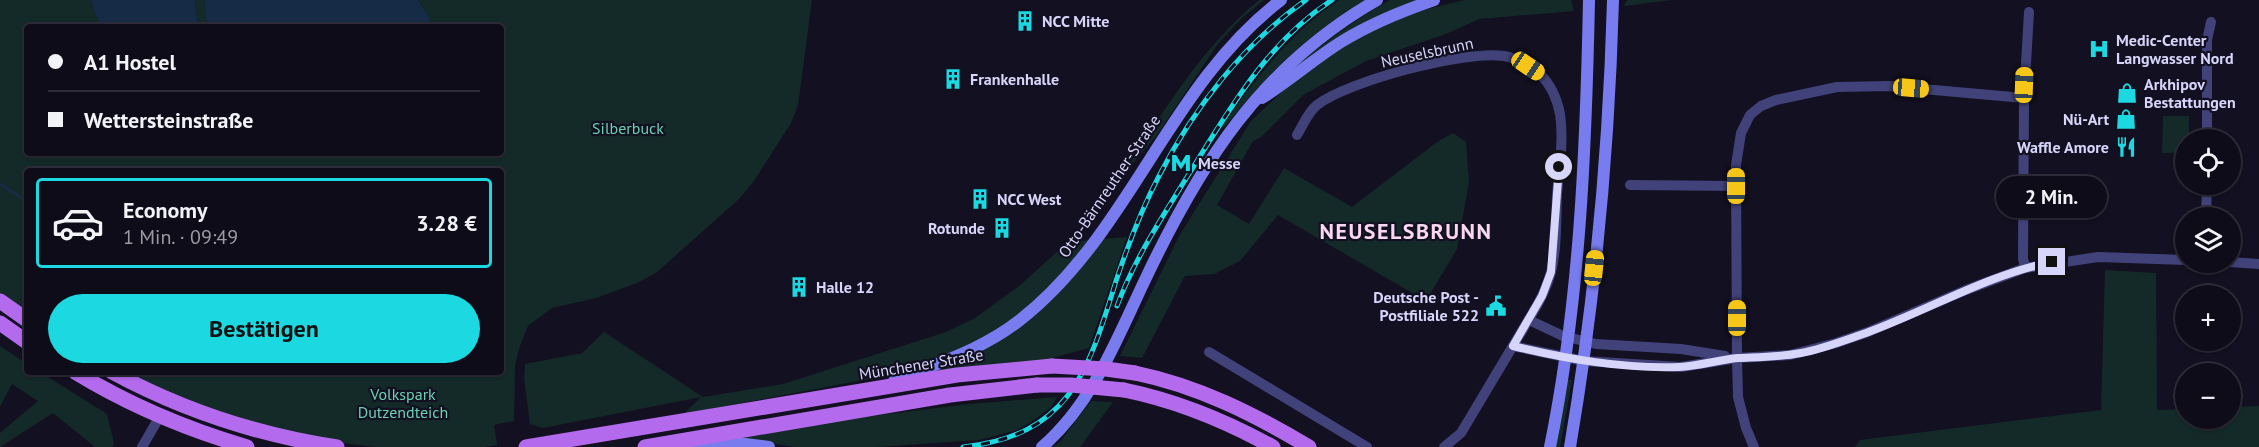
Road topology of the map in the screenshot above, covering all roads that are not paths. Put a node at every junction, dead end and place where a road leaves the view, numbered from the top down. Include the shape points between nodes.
1 (1281, 0) edge
2 (1377, 0) edge
3 (1434, 0) edge
4 (1580, 0) edge
5 (1589, 0) edge
6 (1612, 0) edge
7 (1620, 0) edge
8 (2030, 12) dead end
9 (1589, 17) junction
10 (2211, 22) dead end
11 (1612, 30) junction
12 (2024, 98) junction
13 (1248, 107) junction
14 (2207, 129) edge
15 (1297, 135) dead end
16 (1630, 185) dead end
17 (1736, 186) junction
18 (2175, 260) edge
19 (2241, 263) edge
20 (2259, 264) edge
21 (2025, 268) junction
22 (0, 302) edge
23 (24, 318) edge
24 (1529, 320) junction
25 (0, 323) edge
26 (1568, 337) junction
27 (24, 340) edge
28 (1586, 342) junction
29 (1513, 346) junction
30 (1209, 352) dead end
31 (1564, 358) junction
32 (1737, 358) junction
33 (1584, 362) junction
34 (80, 375) edge
35 (118, 375) edge
36 (873, 390) junction
37 (170, 400) junction
38 (159, 416) junction
39 (666, 444) junction
40 (142, 447) edge
41 (247, 447) edge
42 (337, 447) edge
43 (526, 447) edge
44 (645, 447) edge
45 (769, 447) edge
46 (1042, 447) edge
47 (1273, 447) edge
48 (1309, 447) edge
49 (1367, 447) edge
50 (1444, 447) edge
51 (1550, 447) edge
52 (1570, 447) edge
53 (1754, 447) edge

1 - 36 main road, Otto-Bärnreuther-Straße via 1232,45 1203,79 1107,225 1049,295 1012,326 976,348
2 - 13 main road via 1307,48
3 - 13 main road via 1360,31
4 - 9 main road
5 - 9 main road
6 - 11 main road
7 - 11 main road
8 - 12 street
9 - 26 main road via 1581,216
10 - 14 street via 2207,40
11 - 28 main road via 1600,213
12 - 17 street via 1889,86 1837,87 1776,100 1761,106 1745,122
12 - 21 street
13 - 46 main road via 1216,148 1190,192 1085,399
15 - 24 street, Neuselsbrunn via 1316,106 1328,99 1377,78 1431,63 1505,56 1539,73 1556,98 1560,152 1551,272
16 - 17 street
17 - 32 street
18 - 21 street via 2098,257
19 - 20 street
21 - 32 street via 1836,344 1790,355
22 - 23 main road
24 - 26 street
24 - 29 street, Neuselsbrunn
25 - 27 main road
26 - 28 street
26 - 31 main road
28 - 32 street
28 - 33 main road
29 - 31 street
29 - 50 street, Neuselsbrunn via 1461,433
30 - 49 street
31 - 33 street
31 - 51 main road
32 - 33 street via 1681,367
32 - 53 street via 1738,397
33 - 52 main road
34 - 38 main road
35 - 37 main road
36 - 43 main road, Münchener Straße
36 - 48 main road, Münchener Straße, bridge via 974,373 1052,366 1106,369 1166,380 1208,395
37 - 38 main road
37 - 42 main road via 254,430
38 - 40 street
38 - 41 main road
39 - 44 main road
39 - 45 main road
39 - 47 main road, bridge via 968,392 1071,384 1162,398 1197,410

